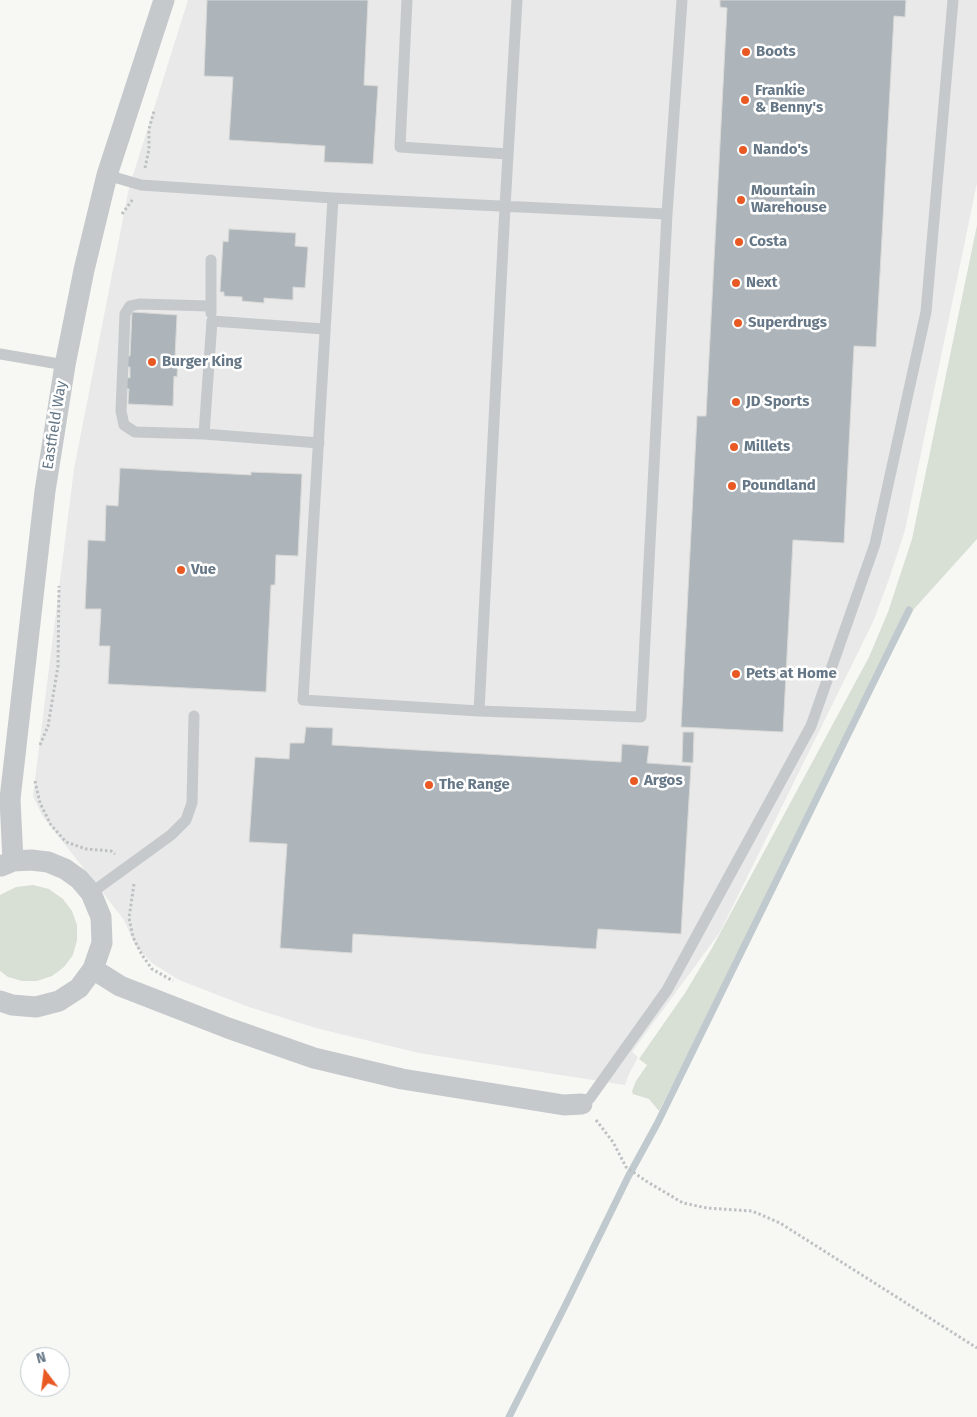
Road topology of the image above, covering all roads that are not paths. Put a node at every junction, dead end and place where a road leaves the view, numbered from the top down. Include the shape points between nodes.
1 (164, 0) edge
2 (407, 0) edge
3 (518, 0) edge
4 (682, 0) edge
5 (953, 0) edge
6 (508, 154) junction
7 (107, 175) junction
8 (333, 198) junction
9 (505, 207) junction
10 (668, 214) junction
11 (211, 260) dead end
12 (210, 306) junction
13 (212, 321) junction
14 (324, 329) junction
15 (0, 354) edge
16 (65, 364) junction
17 (204, 434) junction
18 (319, 442) junction
19 (479, 711) junction
20 (194, 716) dead end
21 (7, 864) edge
22 (90, 893) junction
23 (94, 969) junction
24 (0, 1000) edge
25 (582, 1104) joint

1 - 7 street, Eastfield Way
2 - 6 lane via 400,147
3 - 6 lane
4 - 10 lane
5 - 25 lane via 926,312 875,544 811,726 667,990 590,1098
6 - 9 lane
7 - 8 lane via 142,185
7 - 16 street, Eastfield Way
8 - 9 lane
8 - 14 lane
9 - 10 lane
9 - 19 lane
10 - 19 lane via 641,718
11 - 12 lane
12 - 13 lane
12 - 17 lane via 130,306 125,314 120,411 124,425 135,432
13 - 14 lane
13 - 17 lane
14 - 18 lane
15 - 16 lane
16 - 21 street, Eastfield Way via 45,491 10,799
17 - 18 lane
18 - 19 lane via 303,700
20 - 22 lane via 192,803 186,820 171,835
21 - 22 street via 31,860 48,862 79,879
22 - 23 street via 101,917 102,943
23 - 24 street via 79,988 59,1001 36,1007 12,1005
23 - 25 street via 120,986 314,1058 402,1079 564,1105

